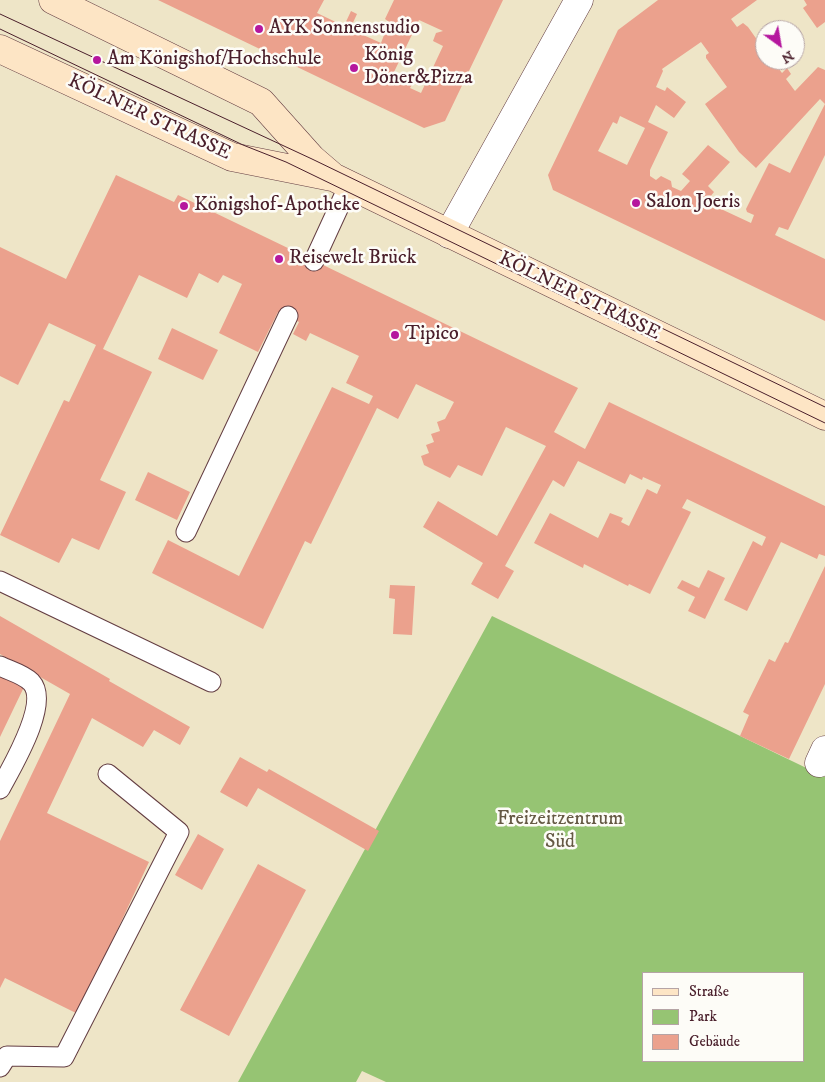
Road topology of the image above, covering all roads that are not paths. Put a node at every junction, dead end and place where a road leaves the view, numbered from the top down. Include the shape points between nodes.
1 (52, 0) edge
2 (579, 0) edge
3 (0, 49) edge
4 (341, 181) junction
5 (449, 234) junction
6 (314, 261) dead end
7 (288, 316) dead end
8 (825, 416) edge
9 (186, 532) dead end
10 (0, 581) edge
11 (0, 666) edge
12 (210, 682) dead end
13 (108, 774) dead end
14 (0, 789) edge
15 (0, 1067) edge

1 - 4 main road, KÖLNER STRASSE via 261,102 312,158
2 - 5 street
3 - 4 main road, KÖLNER STRASSE via 232,157
4 - 5 main road, KÖLNER STRASSE
4 - 6 lane
5 - 8 main road, KÖLNER STRASSE
7 - 9 lane
10 - 12 lane
11 - 14 lane via 32,683 36,701 28,733
13 - 15 lane via 179,832 64,1057 7,1056

